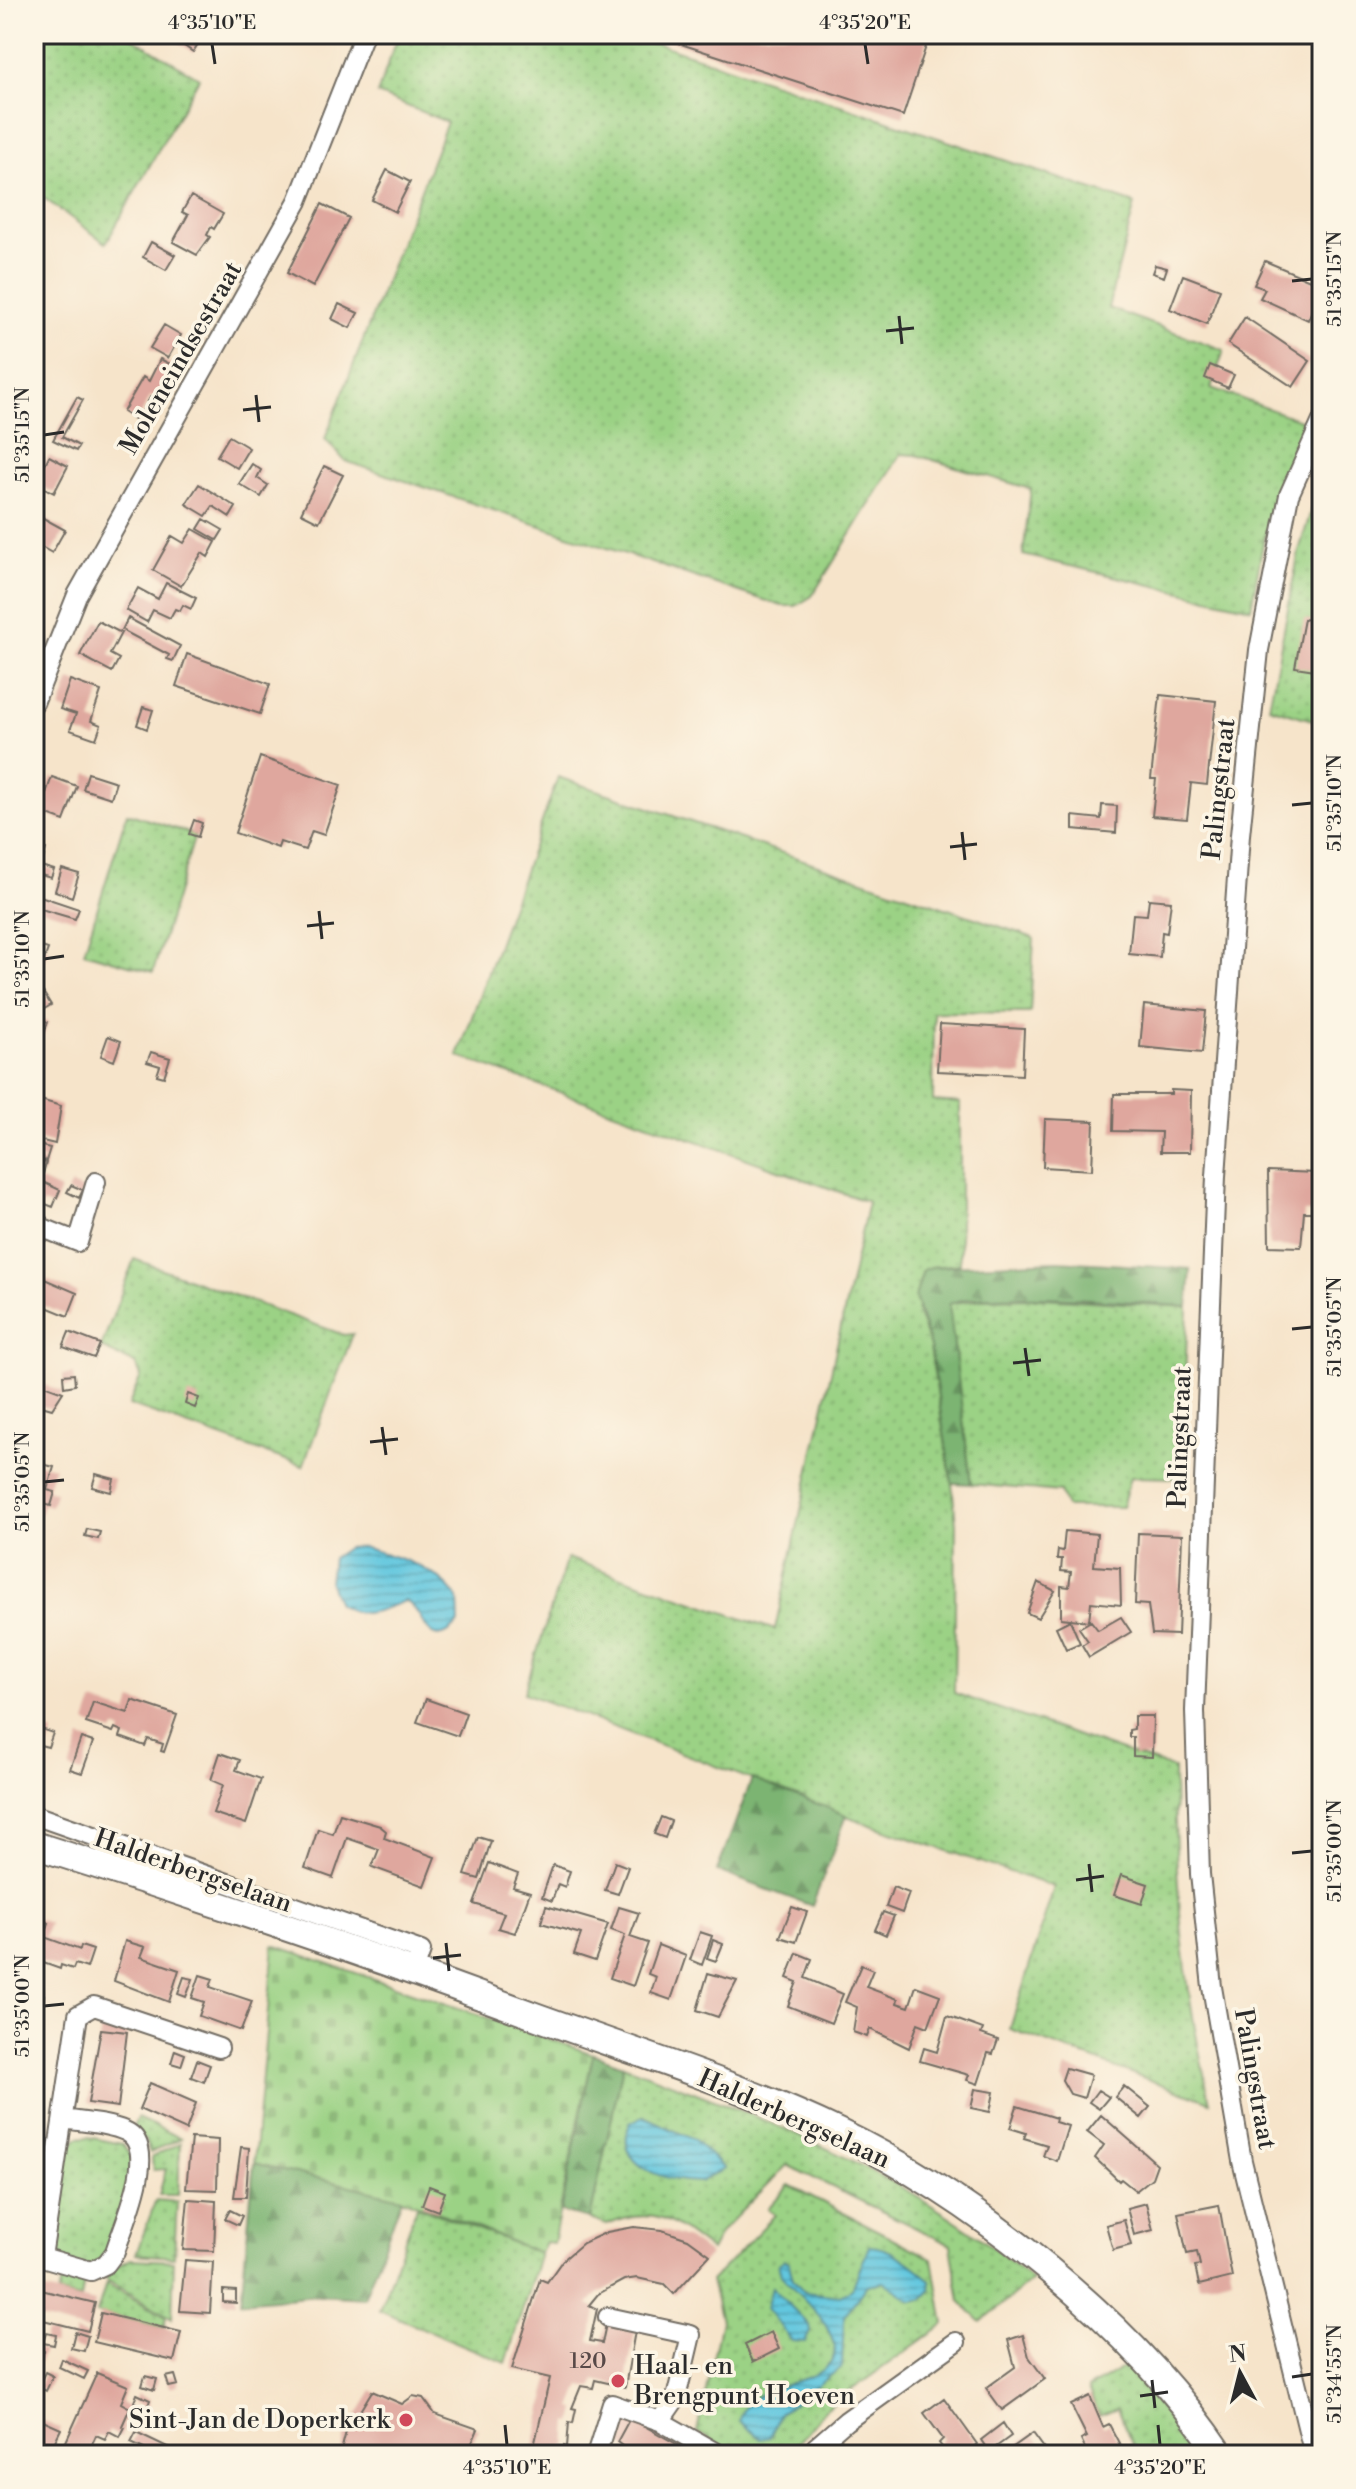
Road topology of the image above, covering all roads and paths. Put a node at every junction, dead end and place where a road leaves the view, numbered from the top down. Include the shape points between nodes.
1 (364, 34) edge
2 (1322, 421) edge
3 (34, 703) edge
4 (96, 1182) dead end
5 (34, 1218) edge
6 (34, 1815) edge
7 (34, 1845) edge
8 (414, 1971) junction
9 (219, 2048) dead end
10 (63, 2119) junction
11 (38, 2257) edge
12 (608, 2317) dead end
13 (956, 2342) dead end
14 (660, 2421) junction
15 (814, 2451) edge
16 (596, 2455) edge
17 (720, 2455) edge
18 (839, 2455) edge
19 (1221, 2455) edge
20 (1314, 2455) edge

1 - 3 street, Moleneindsestraat via 298,201 77,595
2 - 20 street, Palingstraat via 1289,495 1259,650 1240,835 1216,1176 1195,1711 1200,1874 1212,1987 1242,2161
4 - 5 street via 78,1242 43,1228
6 - 8 street, Halderbergselaan via 421,1951
7 - 8 main road, Halderbergselaan
8 - 19 main road, Halderbergselaan via 758,2098 897,2164 965,2207 1066,2285 1115,2331
9 - 10 street via 94,2006 78,2015
10 - 11 street
10 - 11 street via 126,2131 139,2143 143,2163 115,2252 106,2264 91,2271
12 - 14 street via 691,2335 676,2398
13 - 15 street via 846,2421
14 - 16 street via 612,2404
14 - 17 street
15 - 18 street

